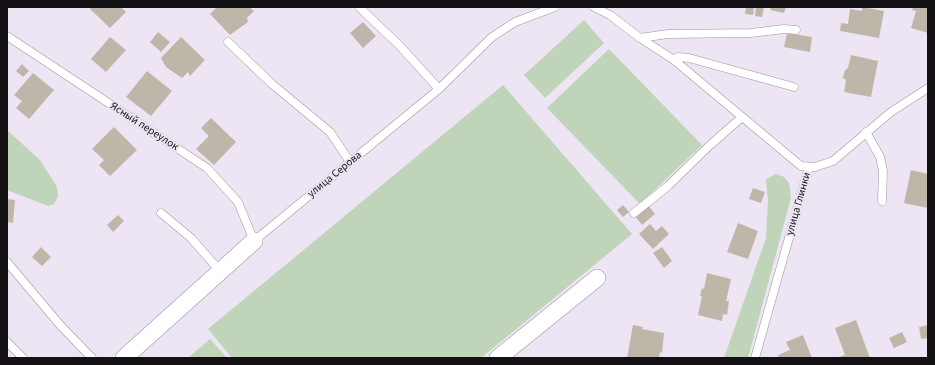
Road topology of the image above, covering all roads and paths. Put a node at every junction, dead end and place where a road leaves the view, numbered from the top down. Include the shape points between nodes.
1 (359, 7) edge
2 (555, 7) edge
3 (594, 7) edge
4 (796, 30) dead end
5 (7, 36) edge
6 (640, 38) junction
7 (228, 42) dead end
8 (674, 60) junction
9 (794, 87) dead end
10 (928, 88) edge
11 (439, 89) junction
12 (742, 118) junction
13 (866, 132) junction
14 (350, 162) junction
15 (809, 167) junction
16 (882, 201) dead end
17 (161, 212) dead end
18 (634, 213) dead end
19 (254, 241) junction
20 (7, 262) edge
21 (220, 271) junction
22 (597, 278) dead end
23 (7, 342) edge
24 (23, 358) edge
25 (92, 358) edge
26 (124, 358) edge
27 (498, 358) edge
28 (755, 358) edge

1 - 11 lane via 399,45
2 - 11 lane, улица Серова via 515,22 492,37
3 - 6 lane via 610,15
4 - 6 lane via 668,34
5 - 19 lane, Ясный переулок via 206,168 238,202
6 - 8 lane
7 - 14 lane via 272,84 330,132
8 - 9 lane via 678,57 689,58
8 - 12 lane
10 - 13 lane, улица Глинки
11 - 14 lane, улица Серова
12 - 15 lane via 795,162
12 - 18 lane via 668,186
13 - 15 lane, улица Глинки via 833,161
13 - 16 lane via 880,157 883,171
14 - 19 lane, улица Серова
15 - 28 lane, улица Глинки
17 - 21 lane via 191,238
19 - 21 street, улица Серова
20 - 25 lane via 60,326
21 - 26 street, улица Серова
22 - 27 street
23 - 24 lane

